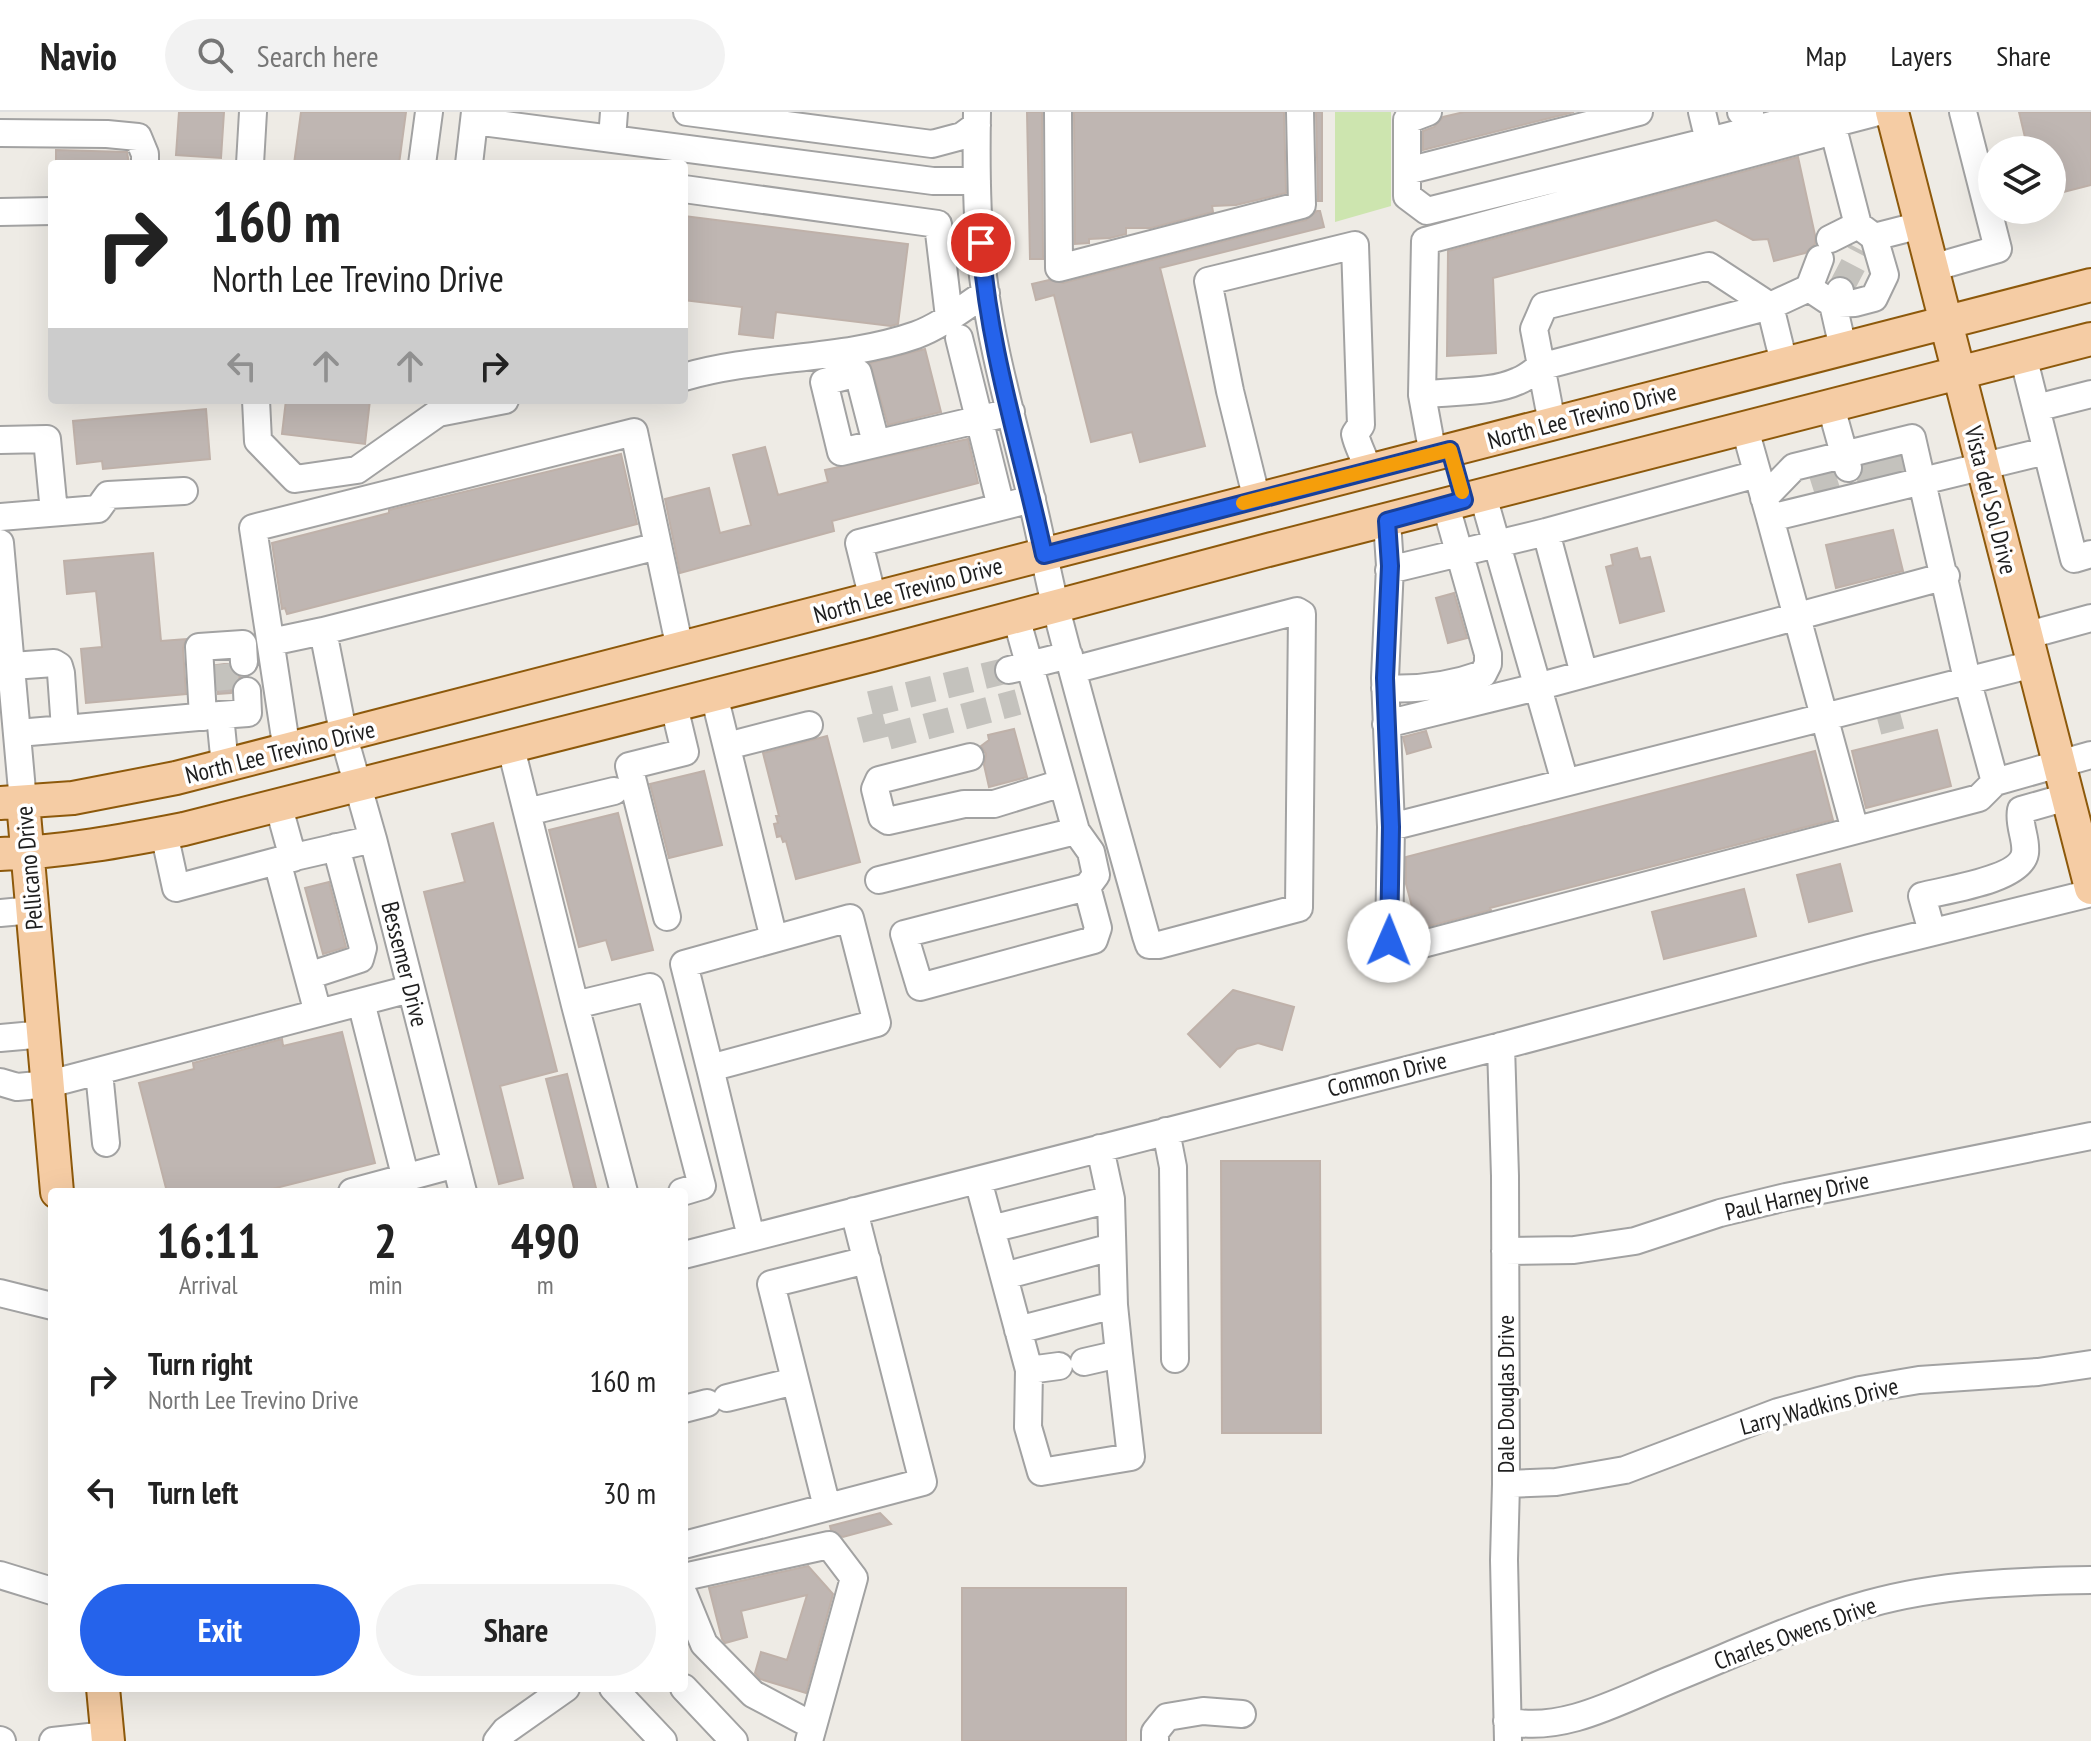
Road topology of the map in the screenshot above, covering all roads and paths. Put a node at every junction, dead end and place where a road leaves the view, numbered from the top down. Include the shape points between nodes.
1 (253, 112) edge
2 (429, 112) edge
3 (614, 112) edge
4 (687, 112) edge
5 (1058, 112) edge
6 (1300, 112) edge
7 (1428, 112) edge
8 (1639, 112) edge
9 (1702, 112) edge
10 (1741, 112) edge
11 (1750, 112) edge
12 (1878, 112) edge
13 (1892, 112) edge
14 (1963, 112) edge
15 (475, 117) edge
16 (737, 118) junction
17 (977, 118) edge
18 (1832, 124) junction
19 (0, 133) edge
20 (612, 139) junction
21 (1709, 141) junction
22 (641, 154) edge
23 (732, 155) junction
24 (145, 160) edge
25 (250, 160) edge
26 (423, 160) edge
27 (470, 160) edge
28 (1407, 171) junction
29 (977, 181) junction
30 (688, 190) edge
31 (726, 195) junction
32 (48, 211) edge
33 (0, 212) edge
34 (1921, 225) junction
35 (1864, 237) junction
36 (1932, 268) junction
37 (2091, 285) edge
38 (1809, 288) junction
39 (986, 293) junction
40 (1837, 296) junction
41 (1770, 306) junction
42 (1947, 323) junction
43 (954, 327) junction
44 (2091, 339) edge
45 (1843, 348) junction
46 (2023, 356) junction
47 (1784, 363) junction
48 (1540, 367) junction
49 (1958, 374) junction
50 (688, 376) edge
51 (2091, 394) edge
52 (1422, 395) junction
53 (256, 404) edge
54 (467, 404) edge
55 (439, 407) edge
56 (1831, 407) junction
57 (2036, 408) junction
58 (1011, 412) junction
59 (979, 420) junction
60 (1552, 423) junction
61 (1745, 429) junction
62 (0, 440) edge
63 (876, 443) dead end
64 (2046, 451) junction
65 (1442, 452) junction
66 (1367, 464) junction
67 (1982, 466) junction
68 (1859, 474) junction
69 (1923, 479) junction
70 (184, 491) dead end
71 (1764, 497) junction
72 (1032, 499) junction
73 (1257, 500) junction
74 (1464, 501) junction
75 (1001, 507) junction
76 (54, 512) junction
77 (0, 517) edge
78 (1387, 521) junction
79 (1546, 532) junction
80 (0, 543) edge
81 (1496, 544) junction
82 (658, 546) junction
83 (1459, 553) junction
84 (1044, 555) junction
85 (2083, 556) edge
86 (1389, 570) junction
87 (1946, 576) junction
88 (873, 599) junction
89 (1055, 607) junction
90 (1798, 616) junction
91 (1016, 617) junction
92 (2091, 618) edge
93 (323, 631) junction
94 (5, 638) edge
95 (271, 642) junction
96 (680, 649) junction
97 (2029, 650) junction
98 (231, 656) dead end
99 (1071, 663) junction
100 (12, 666) junction
101 (1019, 668) junction
102 (1584, 674) junction
103 (1967, 679) junction
104 (1537, 687) junction
105 (1385, 688) junction
106 (693, 701) junction
107 (231, 706) junction
108 (1826, 715) junction
109 (1386, 724) junction
110 (809, 725) dead end
111 (65, 729) junction
112 (18, 733) junction
113 (344, 737) junction
114 (727, 746) junction
115 (511, 748) junction
116 (287, 751) junction
117 (2091, 755) edge
118 (970, 757) dead end
119 (2059, 764) junction
120 (225, 766) junction
121 (1565, 782) junction
122 (1995, 782) junction
123 (1062, 783) junction
124 (357, 785) junction
125 (614, 791) dead end
126 (2067, 797) junction
127 (12, 803) edge
128 (278, 804) junction
129 (527, 812) junction
130 (1391, 827) junction
131 (1855, 830) junction
132 (1076, 831) junction
133 (164, 833) junction
134 (373, 839) junction
135 (336, 847) junction
136 (14, 853) edge
137 (285, 860) junction
138 (2004, 875) junction
139 (879, 880) dead end
140 (1087, 887) junction
141 (2091, 891) edge
142 (33, 910) junction
143 (2014, 912) junction
144 (0, 913) edge
145 (667, 917) dead end
146 (1932, 932) junction
147 (774, 939) junction
148 (308, 976) junction
149 (410, 989) junction
150 (361, 1002) junction
151 (575, 1005) junction
152 (318, 1013) junction
153 (45, 1034) junction
154 (0, 1038) edge
155 (1501, 1046) junction
156 (710, 1068) junction
157 (99, 1072) junction
158 (0, 1082) edge
159 (49, 1084) junction
160 (1166, 1131) junction
161 (2091, 1136) edge
162 (106, 1143) dead end
163 (1100, 1148) junction
164 (456, 1164) junction
165 (406, 1179) junction
166 (978, 1180) junction
167 (57, 1188) edge
168 (369, 1188) edge
169 (462, 1188) edge
170 (623, 1188) edge
171 (688, 1190) edge
172 (1111, 1199) junction
173 (854, 1211) junction
174 (991, 1229) junction
175 (751, 1237) junction
176 (1112, 1247) junction
177 (1505, 1251) junction
178 (688, 1254) edge
179 (867, 1260) junction
180 (1004, 1276) junction
181 (0, 1293) edge
182 (48, 1305) edge
183 (1114, 1305) junction
184 (1018, 1330) junction
185 (1119, 1354) junction
186 (1175, 1359) dead end
187 (2091, 1364) edge
188 (1029, 1370) junction
189 (795, 1381) junction
190 (706, 1403) edge
191 (1506, 1484) junction
192 (827, 1507) junction
193 (688, 1544) edge
194 (0, 1575) edge
195 (688, 1576) edge
196 (2091, 1580) edge
197 (48, 1590) edge
198 (688, 1605) edge
199 (103, 1692) edge
200 (560, 1692) edge
201 (617, 1692) edge
202 (688, 1692) edge
203 (1242, 1714) dead end
204 (1508, 1731) edge
205 (811, 1734) edge
206 (108, 1738) edge
207 (53, 1741) edge
208 (497, 1741) edge
209 (663, 1741) edge
210 (734, 1741) edge
211 (1155, 1741) edge

1 - 25 street
2 - 26 street
3 - 20 street
4 - 16 street
5 - 6 street via 1059,268 1302,205
7 - 28 street via 1407,120
8 - 28 street
9 - 21 street
10 - 11 street
12 - 18 street
13 - 34 main road, Vista del Sol Drive
14 - 36 street via 1998,249
15 - 20 street
15 - 27 street
16 - 17 street via 932,144 962,136
16 - 23 street
17 - 29 street
18 - 21 street via 1814,114
18 - 35 street
18 - 52 street via 1819,135 1425,241
19 - 24 street via 138,137
20 - 22 street
21 - 28 street via 1427,211 1407,196
22 - 23 street
23 - 29 street via 933,181
23 - 31 street
29 - 39 street
30 - 31 street
31 - 43 street via 938,224
32 - 33 street
34 - 35 street
34 - 36 main road, Vista del Sol Drive
35 - 38 street via 1825,249
35 - 40 street via 1885,275 1874,298 1855,303
36 - 42 main road, Vista del Sol Drive
37 - 42 main road, North Lee Trevino Drive
38 - 40 street
38 - 41 street
39 - 43 street
39 - 58 street
40 - 45 street
41 - 47 street
41 - 48 street
41 - 48 street via 1709,266 1544,306 1534,329
42 - 45 main road, North Lee Trevino Drive
42 - 49 main road, Vista del Sol Drive
43 - 50 street via 858,349
43 - 59 street
44 - 46 main road, North Lee Trevino Drive
45 - 47 main road, North Lee Trevino Drive
46 - 49 main road, North Lee Trevino Drive
46 - 57 street
47 - 60 main road, North Lee Trevino Drive
48 - 52 street via 1518,381 1482,391
48 - 60 street
49 - 56 main road, North Lee Trevino Drive
49 - 67 main road, Vista del Sol Drive
51 - 57 street
52 - 65 street
53 - 55 street via 258,441 295,479 357,470
54 - 55 street
56 - 61 main road, North Lee Trevino Drive
56 - 68 street
57 - 64 street
58 - 59 street
58 - 72 street
59 - 63 street
59 - 75 street
60 - 65 main road, North Lee Trevino Drive
61 - 71 street
61 - 74 main road, North Lee Trevino Drive
62 - 76 street via 47,439
64 - 67 street
64 - 85 street
65 - 66 main road, North Lee Trevino Drive
65 - 74 main road
66 - 73 main road, North Lee Trevino Drive
66 - 73 street via 1371,446 1369,432 1361,425 1355,245 1208,281
67 - 69 street
67 - 97 main road, Vista del Sol Drive
68 - 69 street
68 - 69 street via 1912,438
68 - 71 street
68 - 71 street via 1794,467
69 - 87 street
70 - 76 street via 108,495 98,509
71 - 79 street
71 - 90 street
72 - 75 street
72 - 84 street
73 - 84 main road, North Lee Trevino Drive
74 - 78 main road, North Lee Trevino Drive
74 - 81 street
74 - 83 street
75 - 88 street via 859,543
76 - 77 street
78 - 86 street
78 - 89 main road, North Lee Trevino Drive
79 - 81 street
79 - 102 street
80 - 94 street, Pellicano Drive
81 - 83 street
81 - 104 street
82 - 93 street
82 - 95 street via 634,432 253,528
82 - 96 street
83 - 86 street
83 - 105 street via 1488,654 1483,674 1438,687
84 - 88 main road, North Lee Trevino Drive
84 - 89 street
86 - 105 street
87 - 90 street
87 - 103 street
88 - 96 main road, North Lee Trevino Drive
89 - 91 main road, North Lee Trevino Drive
89 - 99 street
90 - 102 street
90 - 108 street
91 - 101 street
91 - 106 main road, North Lee Trevino Drive
92 - 97 street
93 - 95 street
93 - 113 street, Bessemer Drive
94 - 100 street, Pellicano Drive
95 - 116 street
96 - 106 main road
96 - 113 main road, North Lee Trevino Drive
97 - 103 street
97 - 119 main road, Vista del Sol Drive
98 - 107 street via 199,647
99 - 99 street via 1149,945 1299,908 1302,614
99 - 101 street
100 - 111 street via 59,666
100 - 112 street, Pellicano Drive
101 - 123 street
102 - 104 street
103 - 108 street via 1886,710
103 - 122 street
104 - 109 street
104 - 121 street
105 - 109 street
106 - 114 street
106 - 115 main road, North Lee Trevino Drive
106 - 145 street via 685,752 629,766
107 - 111 street
107 - 120 street
108 - 121 street
108 - 131 street
109 - 130 street
110 - 114 street
111 - 112 street
112 - 127 street, Pellicano Drive
113 - 116 main road, North Lee Trevino Drive
113 - 124 street, Bessemer Drive
114 - 147 street
115 - 124 main road, North Lee Trevino Drive
115 - 129 street
116 - 120 main road, North Lee Trevino Drive
117 - 119 street
118 - 123 street via 879,780 875,789 882,817 888,821 964,804 994,804
119 - 122 street
119 - 126 main road, Vista del Sol Drive
120 - 127 main road, North Lee Trevino Drive via 111,793
121 - 130 street
122 - 131 street via 1979,798
123 - 132 street
124 - 128 main road, North Lee Trevino Drive
124 - 134 street, Bessemer Drive
125 - 129 street
126 - 138 street via 2021,810 2023,860
126 - 141 main road, Vista del Sol Drive
127 - 136 main road, Pellicano Drive
128 - 133 main road, North Lee Trevino Drive
128 - 137 street
129 - 151 street
130 - 131 street via 1389,941 1419,945
132 - 139 street
132 - 140 street via 1091,852 1096,875
133 - 136 main road, North Lee Trevino Drive
133 - 137 street via 176,888
134 - 135 street
134 - 149 street, Bessemer Drive
135 - 137 street
135 - 148 street via 363,948 360,959
136 - 142 main road, Pellicano Drive
137 - 148 street
138 - 143 street
138 - 146 street via 1922,896
140 - 140 street via 1098,928 1094,940 920,987 904,934
141 - 143 street, Common Drive
142 - 144 street
142 - 153 main road, Pellicano Drive
143 - 146 street, Common Drive
146 - 155 street, Common Drive
147 - 156 street via 684,964
147 - 156 street via 850,918 877,1023
148 - 152 street
149 - 150 street
149 - 164 street, Bessemer Drive
150 - 152 street
150 - 165 street
151 - 170 street
151 - 171 street via 650,987 702,1186
152 - 157 street
153 - 154 street
153 - 159 main road, Pellicano Drive
155 - 160 street, Common Drive
155 - 177 street, Dale Douglas Drive
156 - 175 street
157 - 159 street
157 - 162 street
158 - 159 street via 17,1087
159 - 167 main road, Pellicano Drive
160 - 163 street, Common Drive
160 - 186 street via 1173,1167
161 - 177 street, Paul Harney Drive via 1786,1197 1635,1241 1574,1250
163 - 166 street, Common Drive
163 - 172 street
164 - 165 street
164 - 169 street, Bessemer Drive
165 - 168 street
166 - 173 street, Common Drive
166 - 174 street
172 - 174 street
172 - 176 street
173 - 175 street, Common Drive
173 - 179 street
174 - 180 street
175 - 178 street, Common Drive
176 - 180 street
176 - 183 street
177 - 191 street, Dale Douglas Drive
179 - 189 street via 771,1284
179 - 192 street via 923,1482
180 - 184 street
181 - 182 street
183 - 184 street
183 - 185 street
184 - 188 street
185 - 188 street
185 - 188 street via 1131,1457 1041,1472 1028,1427
187 - 191 street, Larry Wadkins Drive via 1860,1390 1778,1412 1625,1470
189 - 190 street
189 - 192 street
191 - 204 street, Dale Douglas Drive
192 - 193 street
194 - 197 street
195 - 205 street via 829,1545 854,1578
196 - 204 street, Charles Owens Drive via 1978,1586 1869,1604 1590,1712
198 - 205 street via 704,1644 753,1694
199 - 206 main road
200 - 208 street
201 - 209 street
202 - 210 street
203 - 211 street via 1203,1711 1167,1717 1155,1732
206 - 207 street

